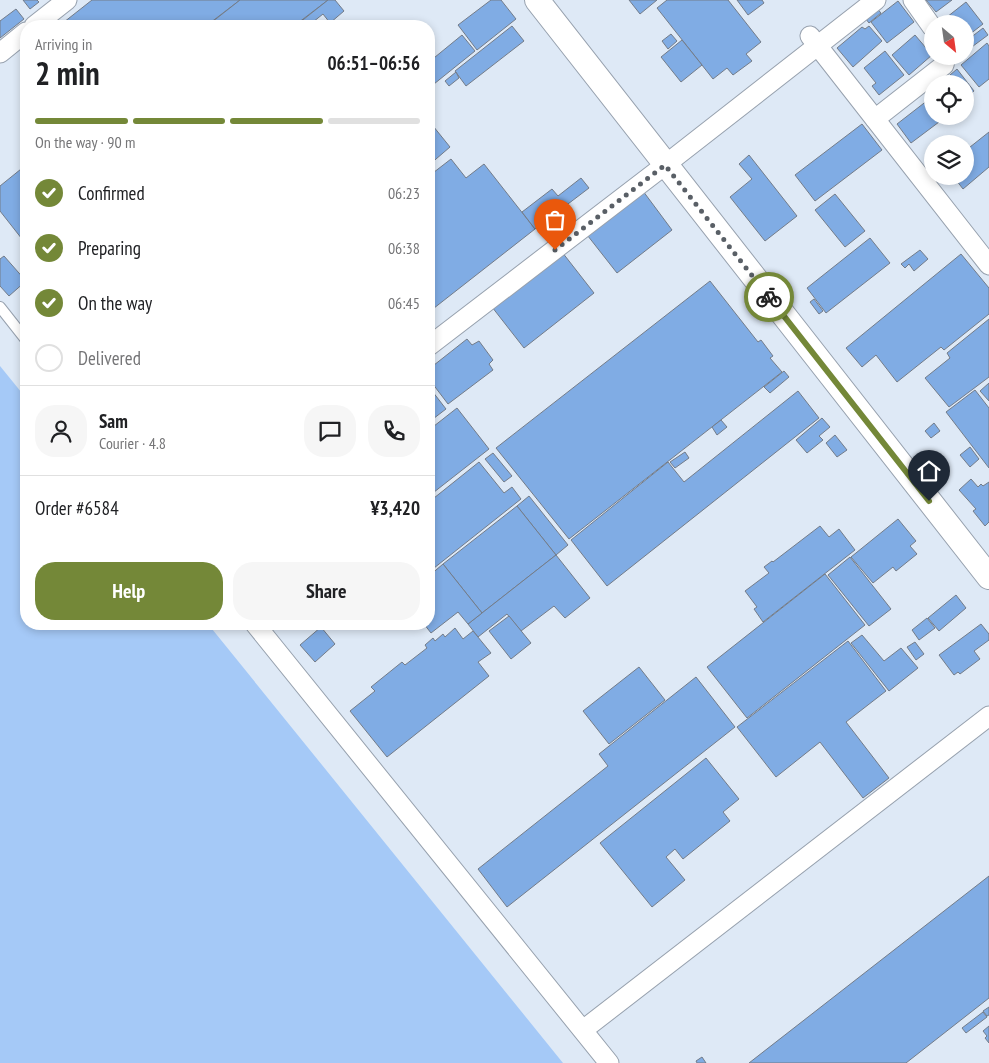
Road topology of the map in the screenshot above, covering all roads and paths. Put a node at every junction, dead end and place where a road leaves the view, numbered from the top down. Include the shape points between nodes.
1 (67, 0) edge
2 (537, 0) edge
3 (876, 0) edge
4 (913, 0) edge
5 (924, 15) edge
6 (42, 20) edge
7 (20, 37) edge
8 (813, 40) junction
9 (0, 53) edge
10 (944, 65) edge
11 (875, 119) junction
12 (665, 165) junction
13 (989, 265) edge
14 (0, 307) edge
15 (20, 332) edge
16 (435, 341) edge
17 (989, 577) edge
18 (260, 630) edge
19 (989, 716) edge
20 (583, 1030) junction
21 (609, 1063) edge

1 - 6 street
2 - 12 street
3 - 8 street
4 - 5 street
7 - 9 street
8 - 11 street
8 - 12 street
10 - 11 street
11 - 13 street
12 - 16 street
12 - 17 street
14 - 15 lane
18 - 20 street
19 - 20 street
20 - 21 street

